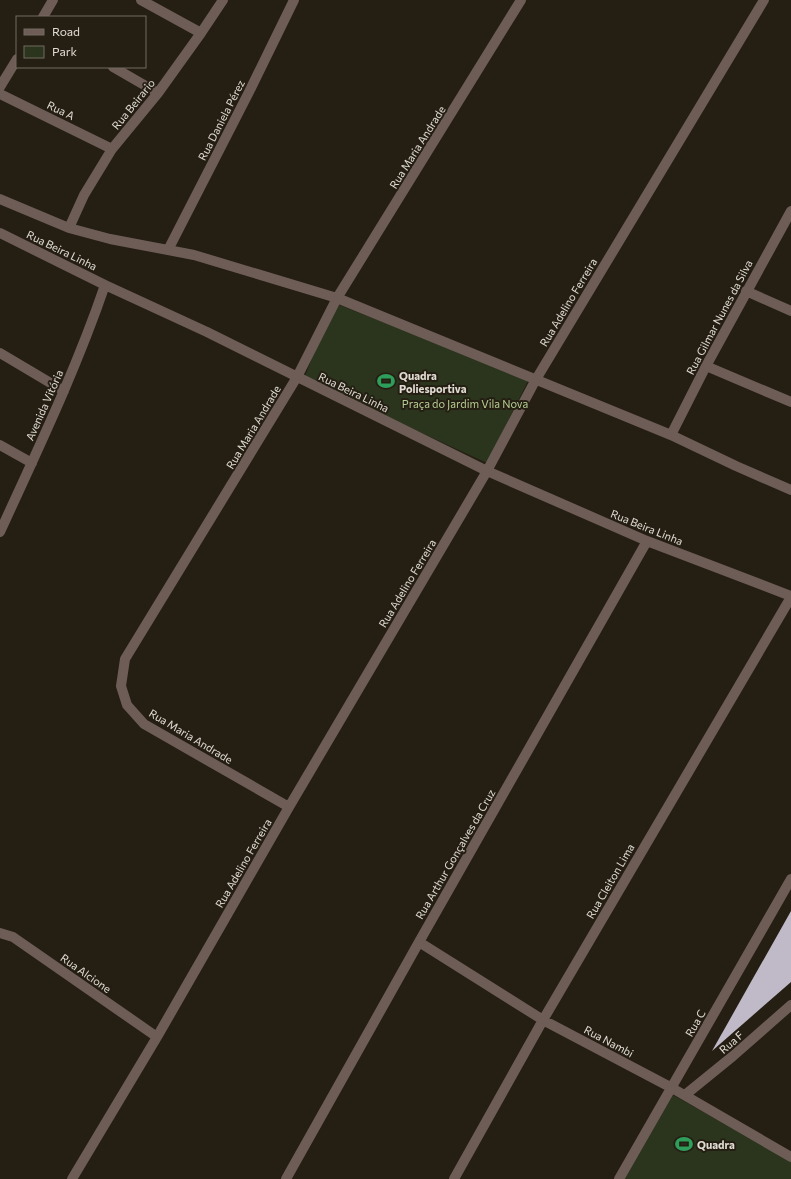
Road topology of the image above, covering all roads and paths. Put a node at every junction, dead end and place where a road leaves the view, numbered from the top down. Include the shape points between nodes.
1 (53, 0) edge
2 (141, 0) edge
3 (223, 0) edge
4 (294, 0) edge
5 (521, 0) edge
6 (764, 0) edge
7 (44, 16) edge
8 (201, 33) junction
9 (16, 61) edge
10 (115, 68) edge
11 (0, 87) edge
12 (158, 93) junction
13 (0, 94) edge
14 (112, 149) junction
15 (0, 199) edge
16 (791, 212) edge
17 (69, 228) junction
18 (787, 229) edge
19 (0, 233) edge
20 (168, 250) junction
21 (106, 285) junction
22 (746, 291) junction
23 (337, 298) junction
24 (791, 311) edge
25 (0, 353) edge
26 (706, 366) junction
27 (297, 377) junction
28 (535, 380) junction
29 (64, 391) junction
30 (791, 402) edge
31 (671, 435) junction
32 (0, 445) edge
33 (32, 463) junction
34 (487, 471) junction
35 (791, 490) edge
36 (0, 532) edge
37 (647, 541) junction
38 (791, 596) edge
39 (289, 807) junction
40 (791, 879) edge
41 (0, 933) edge
42 (418, 942) junction
43 (791, 1005) edge
44 (543, 1020) junction
45 (157, 1037) junction
46 (672, 1088) junction
47 (685, 1095) junction
48 (791, 1157) edge
49 (72, 1179) edge
50 (286, 1179) edge
51 (454, 1179) edge
52 (619, 1179) edge

1 - 7 street
2 - 8 street
3 - 8 street, Rua Beirario
4 - 20 street, Rua Daniela Pérez
5 - 23 street, Rua Maria Andrade
6 - 28 street, Rua Adelino Ferreira
8 - 12 street, Rua Beirario
9 - 11 street
10 - 12 street
12 - 14 street, Rua Beirario
13 - 14 street, Rua A
14 - 17 street, Rua Beirario via 84,195
15 - 17 street
16 - 18 street, Rua Gilmar Nunes da Silva
17 - 20 street
18 - 22 street, Rua Gilmar Nunes da Silva
19 - 21 street, Rua Beira Linha
20 - 23 street via 194,255
21 - 27 street, Rua Beira Linha
21 - 29 street, Avenida Vitória
22 - 24 street
22 - 26 street, Rua Gilmar Nunes da Silva
23 - 27 street, Rua Maria Andrade
23 - 28 street
25 - 29 street
26 - 30 street
26 - 31 street, Rua Gilmar Nunes da Silva
27 - 34 street, Rua Beira Linha
27 - 39 street, Rua Maria Andrade via 125,659 120,686 127,705 144,724
28 - 31 street
28 - 34 street, Rua Adelino Ferreira
29 - 33 street, Avenida Vitória
31 - 35 street
32 - 33 street
33 - 36 street, Avenida Vitória
34 - 37 street, Rua Beira Linha
34 - 39 street, Rua Adelino Ferreira
37 - 38 street, Rua Beira Linha
37 - 42 street, Rua Arthur Gonçalves da Cruz
38 - 44 street, Rua Cleiton Lima
39 - 45 street, Rua Adelino Ferreira
40 - 46 street, Rua C
41 - 45 street, Rua Alcione via 13,937
42 - 44 street, Rua Nambi
42 - 50 street, Rua Arthur Gonçalves da Cruz
43 - 47 street, Rua F
44 - 46 street, Rua Nambi
44 - 51 street, Rua Cleiton Lima
45 - 49 street, Rua Adelino Ferreira
46 - 47 street, Rua Nambi
46 - 52 street, Rua C
47 - 48 street, Rua Nambi

